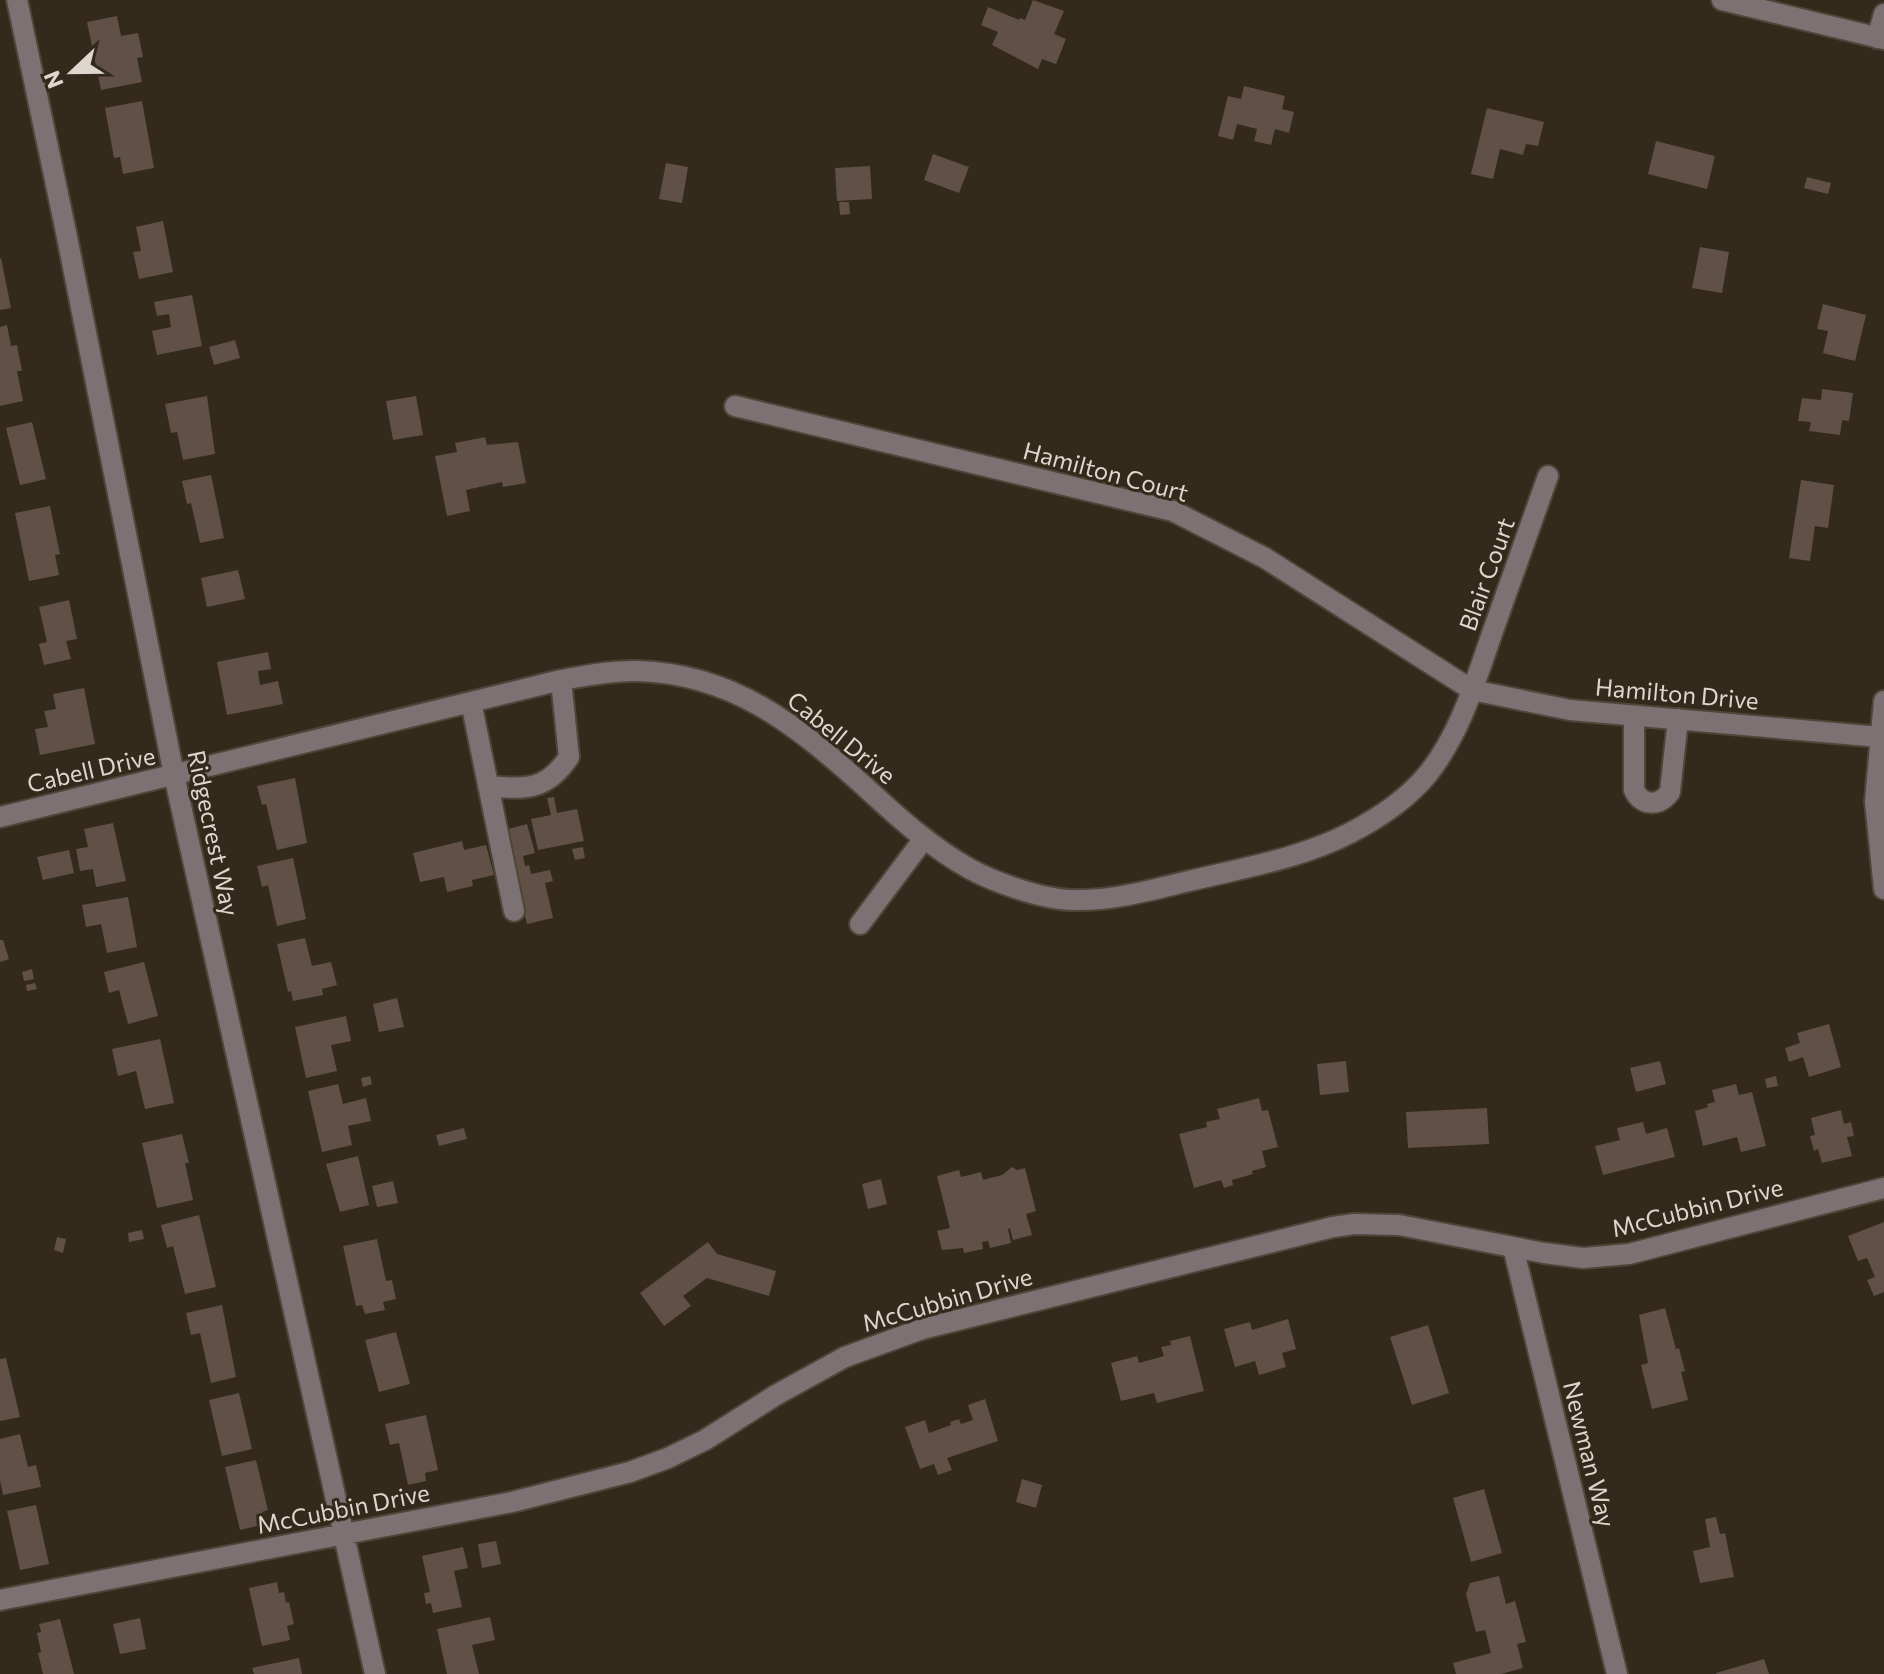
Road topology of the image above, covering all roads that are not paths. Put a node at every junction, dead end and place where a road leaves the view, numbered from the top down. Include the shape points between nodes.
1 (17, 0) edge
2 (1722, 0) edge
3 (1884, 14) edge
4 (1881, 39) edge
5 (735, 406) dead end
6 (1548, 476) dead end
7 (561, 680) junction
8 (1472, 690) junction
9 (1884, 701) edge
10 (471, 702) junction
11 (1634, 716) junction
12 (1678, 719) junction
13 (1880, 737) junction
14 (174, 775) junction
15 (488, 786) junction
16 (0, 817) edge
17 (923, 840) junction
18 (1884, 889) edge
19 (514, 911) dead end
20 (860, 924) dead end
21 (1884, 1188) edge
22 (1513, 1247) junction
23 (344, 1535) junction
24 (0, 1600) edge
25 (375, 1674) edge
26 (1617, 1674) edge

1 - 14 street, Ridgecrest Way
2 - 4 street
3 - 4 street
5 - 8 street, Hamilton Court via 1173,511 1265,558
6 - 8 street, Blair Court
7 - 10 street, Cabell Drive
7 - 15 street via 569,757 557,775 514,789
7 - 17 street, Cabell Drive via 638,671 712,684 745,697 787,720
8 - 11 street, Hamilton Drive via 1570,710
8 - 17 street, Cabell Drive via 1449,743 1426,776 1396,804 1352,832 1291,857 1115,897 1073,901 1024,891 972,870
9 - 13 street
10 - 14 street, Cabell Drive
10 - 15 street
11 - 12 street, Hamilton Drive
11 - 12 street via 1634,790 1653,804 1670,792
12 - 13 street, Hamilton Drive
13 - 18 street via 1875,801
14 - 16 street, Cabell Drive
14 - 23 street, Ridgecrest Way
15 - 19 street
17 - 20 street
21 - 22 street, McCubbin Drive via 1629,1254 1583,1258
22 - 23 street, McCubbin Drive via 1387,1225 1354,1224 1282,1238 883,1342 809,1376 705,1440 630,1472 551,1494
22 - 26 street, Newman Way
23 - 24 street, McCubbin Drive
23 - 25 street, Ridgecrest Way

